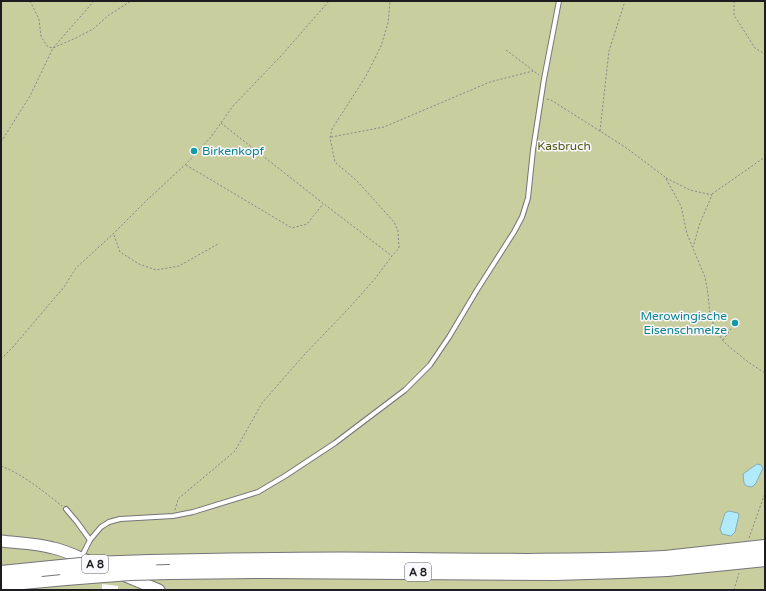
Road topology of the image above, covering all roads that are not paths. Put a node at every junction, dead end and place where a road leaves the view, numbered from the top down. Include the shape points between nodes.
1 (559, 1) edge
2 (66, 509) road end
3 (90, 540) junction
4 (1, 541) edge
5 (765, 548) edge
6 (81, 559) junction
7 (765, 559) edge
8 (666, 563) junction
9 (1, 573) edge
10 (1, 584) edge
11 (159, 590) edge

1 - 3 lane via 541,97 528,198 522,217 430,365 405,390 335,443 258,492 193,512 109,522
2 - 3 lane
3 - 6 lane
4 - 6 main road via 53,547
5 - 8 highway, A 8, bridge
6 - 11 main road
7 - 8 highway, A 8, bridge
8 - 9 highway, A 8, bridge via 619,560 267,560 91,564
8 - 10 highway, A 8, bridge via 621,571 555,573 130,573

